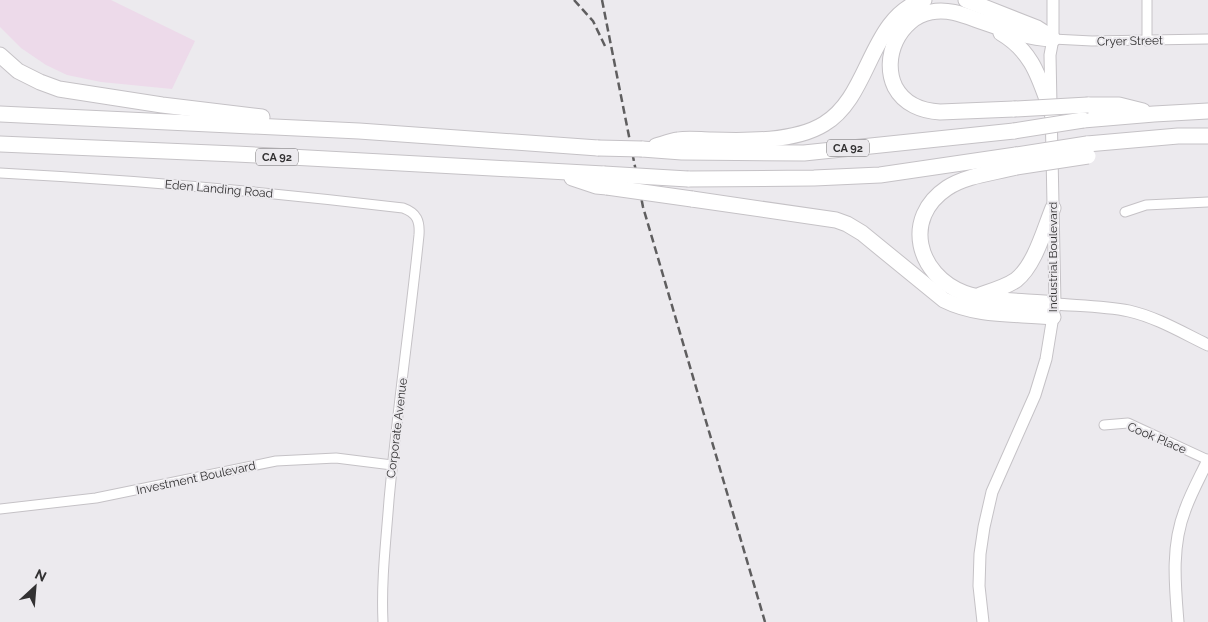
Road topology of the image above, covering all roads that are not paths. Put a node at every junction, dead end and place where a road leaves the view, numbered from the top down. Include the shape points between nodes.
1 (924, 0) edge
2 (966, 0) edge
3 (1053, 0) edge
4 (1147, 0) edge
5 (985, 23) junction
6 (1053, 39) junction
7 (1208, 39) edge
8 (1147, 40) junction
9 (0, 55) edge
10 (1208, 111) edge
11 (0, 114) edge
12 (1154, 114) junction
13 (1053, 116) junction
14 (359, 131) junction
15 (1208, 136) edge
16 (0, 144) edge
17 (681, 146) junction
18 (1016, 161) junction
19 (0, 173) edge
20 (606, 181) junction
21 (1208, 202) edge
22 (1053, 208) junction
23 (1125, 212) dead end
24 (419, 235) joint
25 (976, 296) junction
26 (1054, 310) junction
27 (1208, 345) edge
28 (1104, 425) dead end
29 (1208, 460) edge
30 (392, 465) junction
31 (0, 509) edge
32 (383, 622) edge
33 (983, 622) edge
34 (1178, 622) edge

1 - 17 highway via 898,15 849,102 834,118 807,133
2 - 6 highway via 1037,28
3 - 6 main road, Industrial Boulevard
4 - 8 street
5 - 6 highway via 1035,38
5 - 12 highway, bridge via 943,10 921,15 905,26 891,55 891,73 895,87 903,97 914,106 929,111 1119,105
5 - 13 highway via 1014,40 1024,50
6 - 8 street, Cryer Street via 1092,42
6 - 13 main road, Industrial Boulevard via 1050,55
7 - 8 street, Cryer Street
9 - 14 highway via 18,71 59,89 162,105 331,124
10 - 12 highway, CA 92
11 - 14 highway, CA 92
12 - 17 highway, CA 92, bridge via 804,153
13 - 22 main road, Industrial Boulevard
14 - 17 highway, CA 92, bridge via 598,148
15 - 18 highway, CA 92, bridge via 1178,136
16 - 20 highway, CA 92 via 554,172
18 - 20 highway, CA 92, bridge via 880,175
18 - 25 highway via 955,183 935,197 924,211 920,227 921,245 928,263 948,285
19 - 24 street, Eden Landing Road via 129,180 404,208 416,215
20 - 26 highway, bridge via 692,199 836,220 862,233 944,300 959,307 981,312
21 - 23 street via 1146,204
22 - 25 highway via 1029,267 1009,284
22 - 26 main road, Industrial Boulevard
24 - 30 street, Corporate Avenue
25 - 26 highway
26 - 27 main road via 1100,307 1131,311
26 - 33 main road, Industrial Boulevard via 1046,359 1035,396 992,492 984,527 979,586
28 - 29 street, Cook Place via 1128,423
29 - 34 main road via 1184,512 1178,535 1175,560
30 - 31 street, Investment Boulevard via 336,458 276,461 96,498
30 - 32 street, Corporate Avenue

